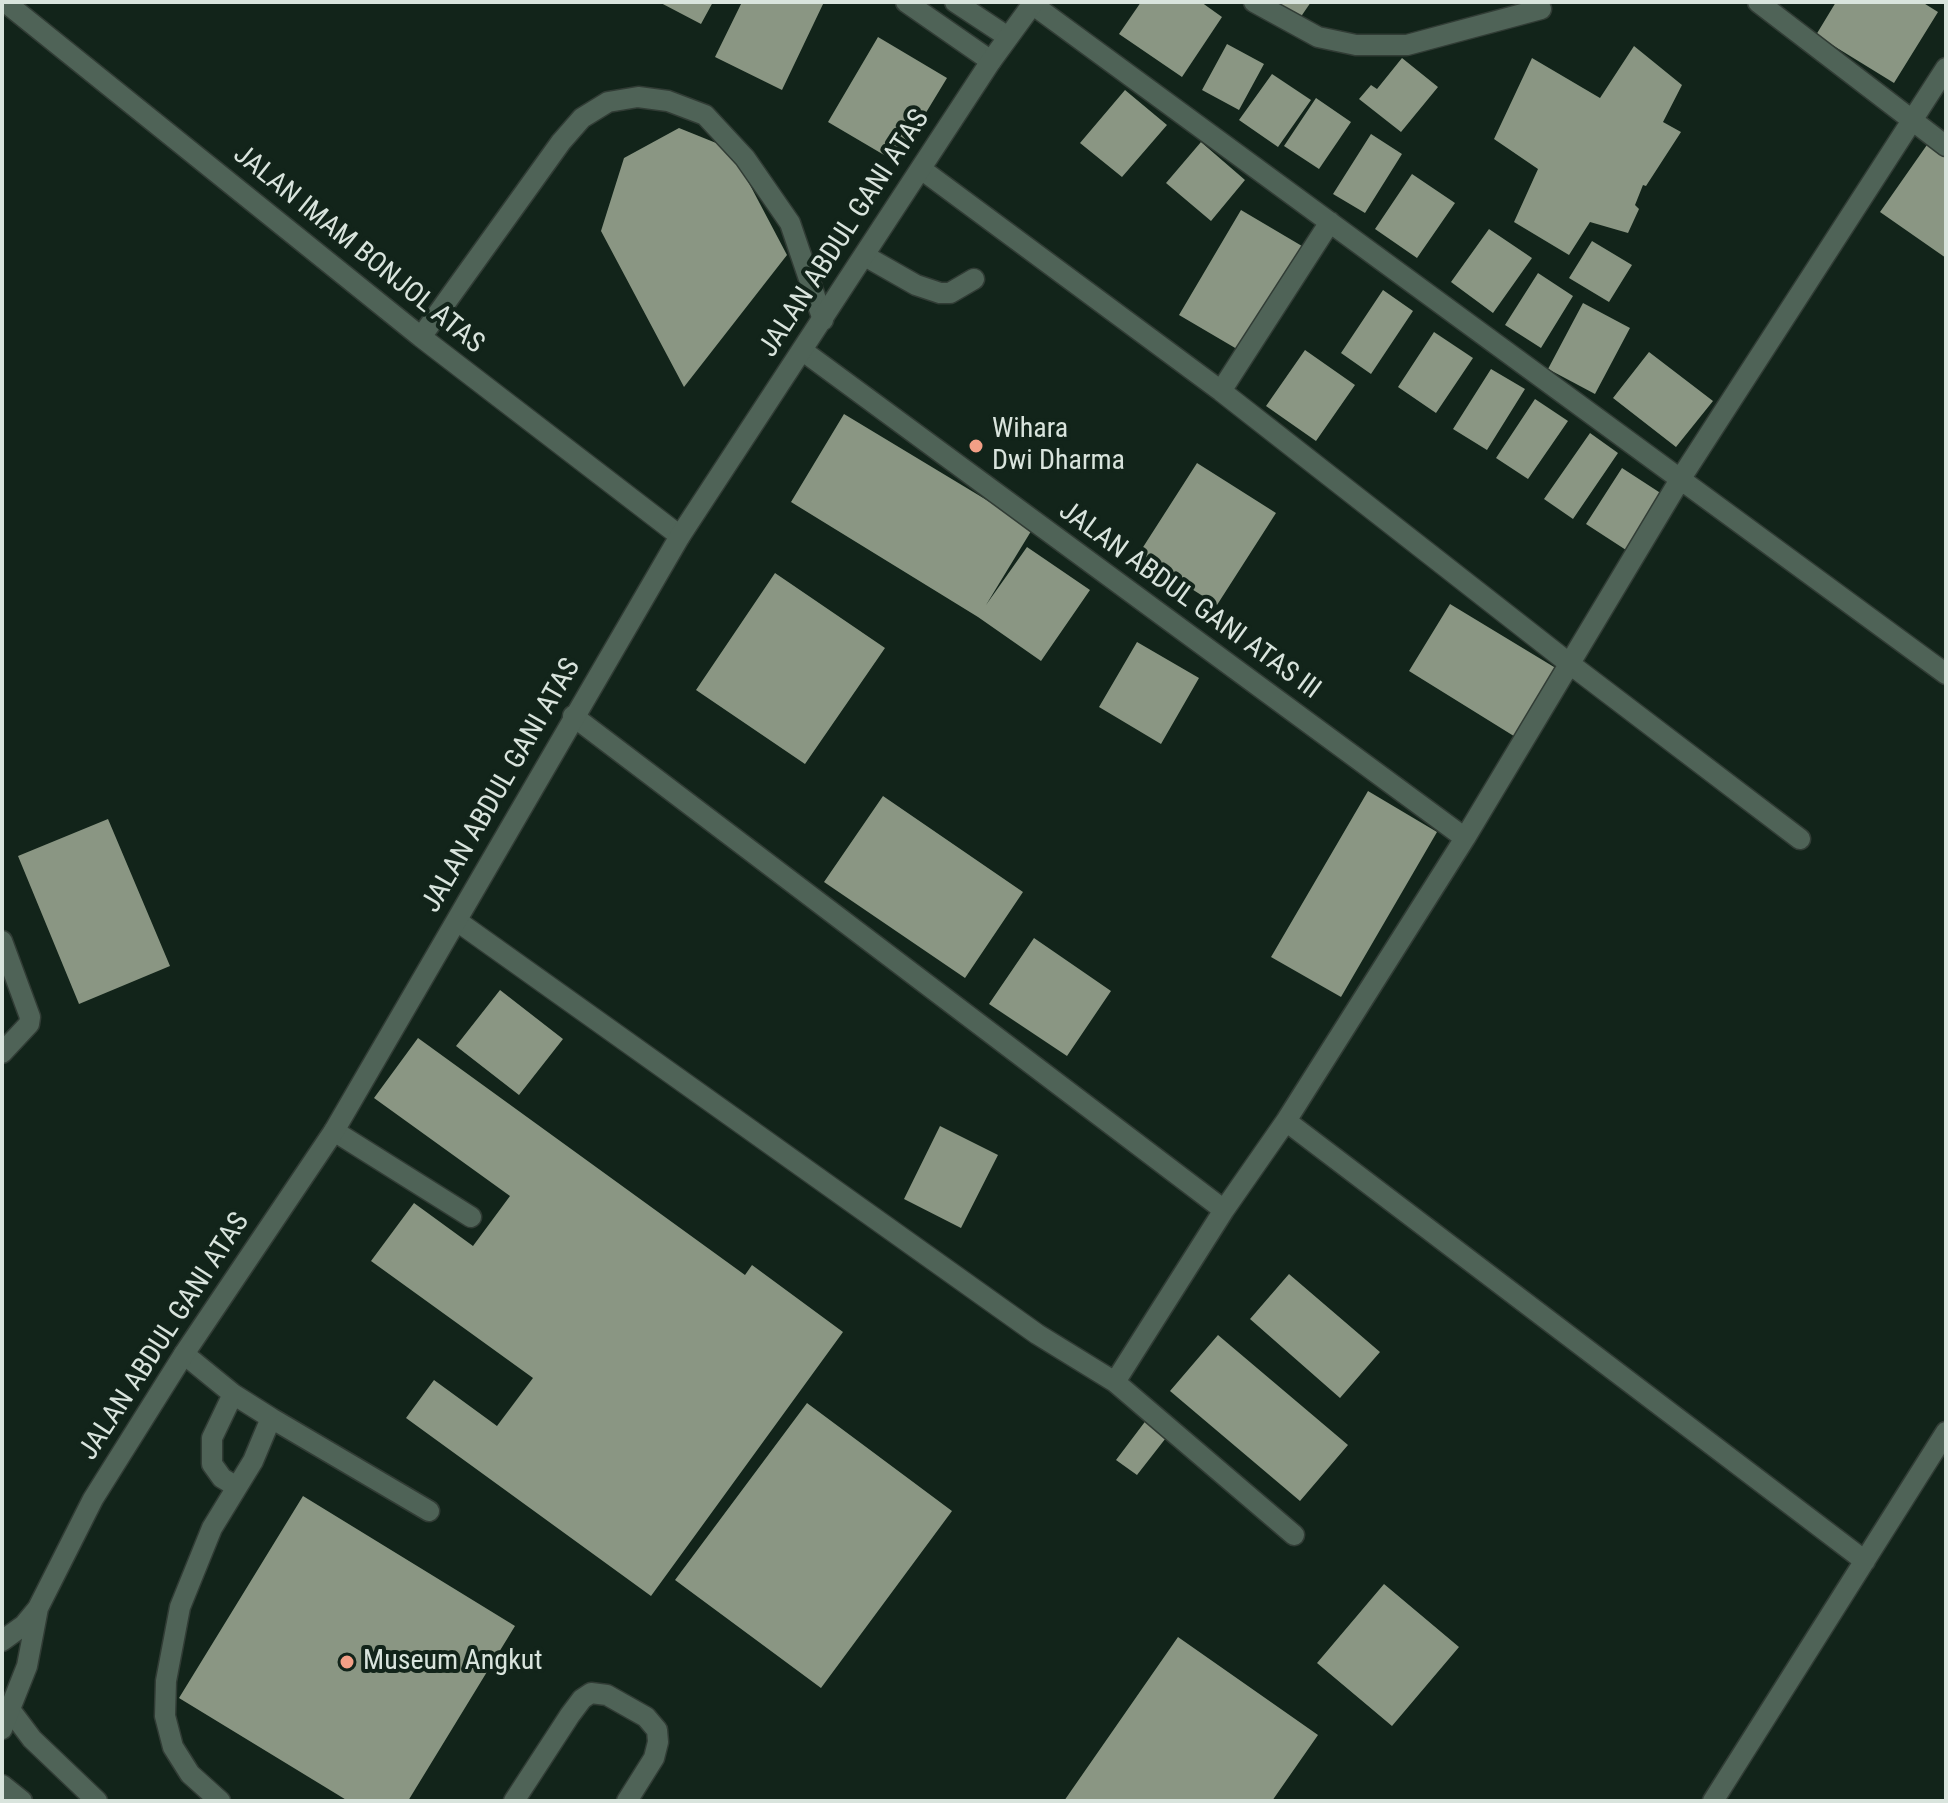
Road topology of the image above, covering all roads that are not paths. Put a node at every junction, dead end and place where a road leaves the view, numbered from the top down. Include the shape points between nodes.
1 (5, 2) edge
2 (906, 2) edge
3 (955, 2) edge
4 (1254, 2) edge
5 (1758, 2) edge
6 (1033, 3) edge
7 (1541, 9) dead end
8 (1008, 37) junction
9 (991, 61) junction
10 (1946, 68) edge
11 (1913, 120) junction
12 (1946, 146) edge
13 (921, 169) junction
14 (1330, 222) junction
15 (865, 256) junction
16 (974, 279) dead end
17 (823, 320) junction
18 (421, 337) junction
19 (803, 351) junction
20 (1221, 391) junction
21 (1681, 478) junction
22 (680, 536) junction
23 (1570, 664) junction
24 (1946, 674) edge
25 (573, 716) junction
26 (1465, 838) junction
27 (1800, 839) dead end
28 (457, 921) junction
29 (2, 941) edge
30 (2, 1053) edge
31 (1286, 1121) junction
32 (334, 1131) junction
33 (1224, 1210) junction
34 (471, 1217) dead end
35 (184, 1354) junction
36 (1115, 1382) junction
37 (233, 1394) junction
38 (271, 1418) junction
39 (1946, 1432) edge
40 (237, 1487) junction
41 (429, 1511) dead end
42 (1294, 1535) dead end
43 (1865, 1561) junction
44 (38, 1608) junction
45 (2, 1641) edge
46 (5, 1711) edge
47 (2, 1785) edge
48 (22, 1801) edge
49 (97, 1801) edge
50 (220, 1801) edge
51 (514, 1801) edge
52 (627, 1801) edge
53 (1713, 1801) edge

1 - 18 street, JALAN IMAM BONJOL ATAS
2 - 9 street
3 - 8 street
4 - 7 street via 1318,37 1356,45 1407,45
5 - 11 street
6 - 8 street, JALAN ABDUL GANI ATAS
6 - 14 street
8 - 9 street, JALAN ABDUL GANI ATAS
9 - 13 street, JALAN ABDUL GANI ATAS
10 - 11 street
11 - 12 street
11 - 21 street
13 - 15 street, JALAN ABDUL GANI ATAS
13 - 20 street
14 - 20 street
14 - 21 street
15 - 16 street via 929,291 950,293
15 - 17 street, JALAN ABDUL GANI ATAS
17 - 18 street via 790,223 745,158 705,115 638,97 608,102 582,118
17 - 19 street, JALAN ABDUL GANI ATAS
18 - 22 street, JALAN IMAM BONJOL ATAS
19 - 22 street, JALAN ABDUL GANI ATAS
19 - 26 street, JALAN ABDUL GANI ATAS III
20 - 23 street
21 - 23 street
21 - 24 street
22 - 25 street, JALAN ABDUL GANI ATAS
23 - 26 street
23 - 27 street
25 - 28 street, JALAN ABDUL GANI ATAS
25 - 33 street
26 - 31 street
28 - 32 street, JALAN ABDUL GANI ATAS
28 - 36 street via 1037,1334
29 - 30 street via 30,1017
31 - 33 street
31 - 43 street
32 - 34 street
32 - 35 street, JALAN ABDUL GANI ATAS
33 - 36 street
35 - 37 street
35 - 44 street, JALAN ABDUL GANI ATAS via 93,1499
36 - 42 street
37 - 38 street
37 - 40 street via 212,1438 212,1464
38 - 40 street
38 - 41 street
39 - 43 street
40 - 50 street via 212,1528 180,1607 166,1681 165,1716 173,1747 190,1774
43 - 53 street
44 - 45 street, JALAN ABDUL GANI ATAS
44 - 46 street, JALAN ABDUL GANI ATAS via 27,1666
46 - 49 street
47 - 48 street
51 - 52 street via 570,1715 591,1693 607,1695 646,1717 657,1730 654,1758

